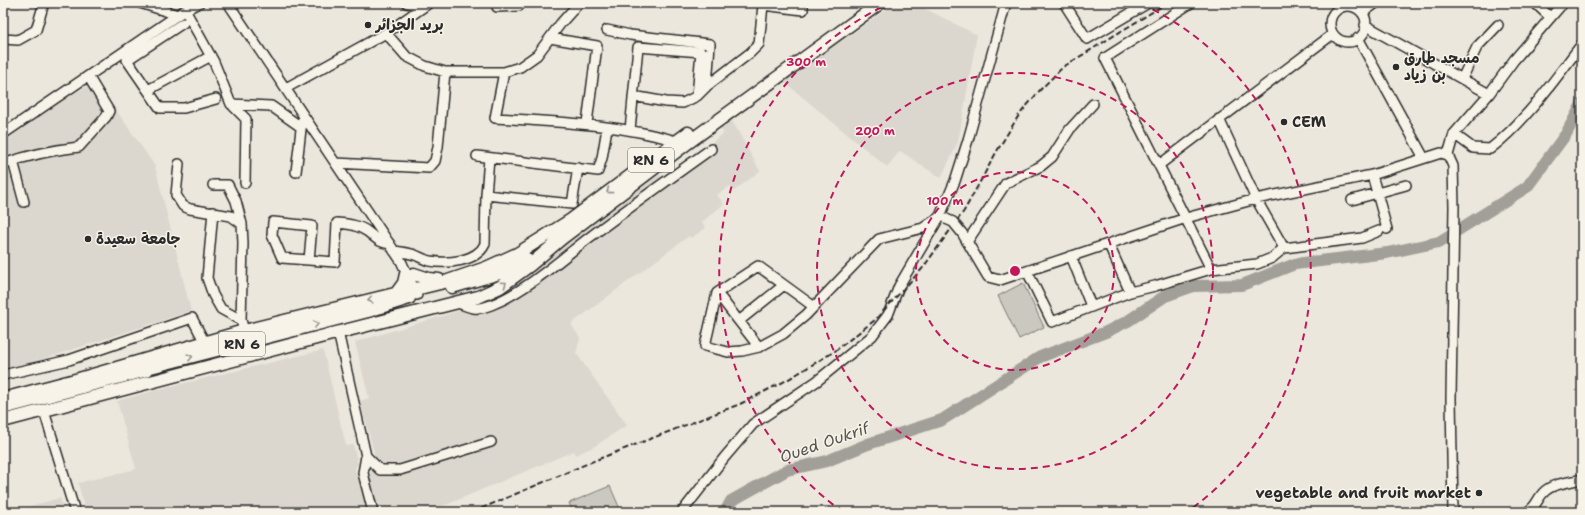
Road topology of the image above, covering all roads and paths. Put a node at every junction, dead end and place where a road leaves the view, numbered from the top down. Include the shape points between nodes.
1 (44, 3) edge
2 (140, 3) edge
3 (199, 3) edge
4 (228, 3) edge
5 (408, 3) edge
6 (519, 3) edge
7 (579, 3) edge
8 (804, 3) edge
9 (867, 3) edge
10 (880, 3) edge
11 (1006, 3) edge
12 (1064, 3) edge
13 (1148, 3) edge
14 (1191, 3) edge
15 (1376, 3) edge
16 (1535, 3) edge
17 (1563, 3) edge
18 (427, 4) edge
19 (1336, 6) edge
20 (497, 7) dead end
21 (182, 12) junction
22 (1362, 13) junction
23 (1550, 18) junction
24 (183, 23) dead end
25 (1365, 25) junction
26 (1498, 26) dead end
27 (607, 30) dead end
28 (386, 33) junction
29 (1333, 34) junction
30 (550, 38) junction
31 (1358, 38) junction
32 (3, 39) edge
33 (1582, 44) edge
34 (211, 56) junction
35 (445, 72) junction
36 (504, 72) junction
37 (88, 76) junction
38 (1462, 79) junction
39 (707, 86) junction
40 (286, 88) junction
41 (148, 90) junction
42 (1489, 94) junction
43 (633, 96) junction
44 (697, 96) junction
45 (216, 100) dead end
46 (231, 104) junction
47 (1093, 104) dead end
48 (303, 114) junction
49 (1219, 119) junction
50 (587, 123) junction
51 (301, 127) junction
52 (607, 128) junction
53 (630, 130) junction
54 (3, 134) edge
55 (1454, 134) junction
56 (677, 146) junction
57 (711, 149) dead end
58 (1448, 155) junction
59 (477, 156) dead end
60 (489, 158) junction
61 (1424, 158) junction
62 (13, 161) junction
63 (336, 163) junction
64 (3, 164) edge
65 (179, 164) dead end
66 (1159, 165) junction
67 (578, 168) junction
68 (296, 172) dead end
69 (1372, 175) junction
70 (245, 183) dead end
71 (213, 185) dead end
72 (1406, 185) dead end
73 (1378, 193) junction
74 (486, 195) junction
75 (1256, 199) junction
76 (1352, 200) dead end
77 (24, 202) dead end
78 (213, 212) junction
79 (943, 217) junction
80 (1186, 218) junction
81 (588, 219) junction
82 (242, 224) junction
83 (596, 232) junction
84 (967, 242) junction
85 (1109, 245) junction
86 (552, 246) junction
87 (392, 248) junction
88 (1284, 248) junction
89 (1071, 256) junction
90 (309, 260) junction
91 (486, 268) junction
92 (1211, 269) junction
93 (1027, 270) junction
94 (410, 274) junction
95 (448, 280) junction
96 (479, 280) junction
97 (784, 285) junction
98 (418, 291) junction
99 (1130, 292) junction
100 (717, 293) junction
101 (396, 294) junction
102 (462, 301) junction
103 (813, 306) junction
104 (1091, 306) junction
105 (739, 321) junction
106 (242, 325) junction
107 (338, 332) junction
108 (205, 343) junction
109 (759, 347) junction
110 (171, 357) junction
111 (3, 375) edge
112 (3, 394) edge
113 (3, 399) edge
114 (3, 403) edge
115 (3, 408) edge
116 (44, 411) junction
117 (3, 421) edge
118 (491, 442) dead end
119 (366, 456) junction
120 (1582, 479) edge
121 (74, 512) edge
122 (373, 512) edge
123 (682, 512) edge
124 (1453, 512) edge
125 (1527, 512) edge

1 - 32 street via 36,30 18,40
2 - 21 street
3 - 21 street
4 - 40 street
5 - 18 street
6 - 20 street via 519,6
7 - 30 street
8 - 39 street via 803,10 763,5 759,44
9 - 56 main road, RN 6
10 - 56 main road, RN 6
11 - 79 street via 968,140
12 - 13 street via 1087,39
14 - 66 street via 1105,58
15 - 22 street
16 - 23 street
17 - 23 street
18 - 28 street
19 - 22 street via 1349,6
19 - 29 street via 1330,24
21 - 34 street
21 - 37 street
22 - 25 street
23 - 42 street
24 - 41 street via 127,60
25 - 31 street
25 - 38 street
26 - 38 street via 1477,47
27 - 39 street via 710,44
28 - 35 street via 406,56 425,66
28 - 40 street
29 - 31 street via 1342,41 1353,41
29 - 49 street
30 - 36 street via 538,55 520,67
30 - 50 street via 596,46
31 - 61 street
33 - 55 street via 1537,102 1506,137 1490,149 1473,148
34 - 41 street
34 - 46 street
35 - 36 street
35 - 63 street via 438,147 435,161 429,168
36 - 50 street via 495,118
37 - 54 street
37 - 62 street via 109,111 106,117 79,147 50,150
38 - 42 street
39 - 44 street
40 - 48 street
41 - 45 street via 160,108 184,108
42 - 55 street
43 - 44 street via 683,103
43 - 44 street via 638,47 701,52
43 - 53 street
46 - 51 street via 271,106
46 - 70 street via 246,119
47 - 84 street via 1070,129 1052,156 1040,166 1006,184
48 - 51 street
48 - 63 street
49 - 66 street
49 - 75 street
50 - 52 street
51 - 68 street
52 - 53 street
52 - 67 street via 598,171
53 - 56 street
55 - 58 street
56 - 81 main road, RN 6
56 -> 91 main road, RN 6 via 571,220 517,254
57 - 83 street
58 - 61 street via 1441,153
58 - 124 street via 1453,166 1454,207 1451,399
59 - 60 street
60 - 67 street
60 - 74 street
61 - 69 street
62 - 64 street
62 - 77 street
63 - 87 street
65 - 78 street via 176,195 183,206
66 - 80 street
67 - 74 street via 572,204
69 - 73 street
69 - 75 street
71 - 82 street via 228,185 236,201
72 - 73 street
73 - 76 street
73 - 88 street via 1383,230 1362,238
74 - 87 street via 485,244 482,251 469,258 447,262 428,261
75 - 80 street
75 - 88 street
78 - 82 street via 231,216
78 - 106 street via 207,278 212,295 221,309
79 - 84 street, bridge via 953,222
79 - 103 street via 922,228 879,239
79 - 123 street via 899,286 888,316 872,336 817,381 753,424
80 - 85 street
80 - 92 street
81 - 83 street
81 - 86 main road, RN 6
82 - 106 street
83 - 102 street via 507,297 476,309 470,308
84 - 93 street via 988,277 1000,280
85 - 89 street
85 - 99 street
86 - 96 main road, RN 6 via 516,266
102 -> 86 main road via 500,287
87 - 90 street via 379,242 367,231 351,224 337,222 335,262
87 - 94 street
88 - 92 street via 1272,258 1257,264
89 - 93 street
89 - 104 street
90 - 90 street via 282,258 272,235 272,222 312,226
91 - 95 main road, RN 6
91 - 96 main road
92 - 99 street
93 - 104 street via 1052,322
94 - 95 main road
94 - 98 street
94 - 101 main road
95 - 98 main road, RN 6
96 - 98 main road, RN 6
96 - 102 main road
97 - 100 street via 758,266
97 - 103 street
97 - 105 street
98 - 101 main road, RN 6
110 -> 98 main road, RN 6 via 368,311
99 - 104 street
100 - 105 street
100 - 109 street via 705,346 728,352
101 -> 106 main road, RN 6
102 - 107 main road
103 - 109 street via 783,334
105 - 109 street
106 - 108 main road, RN 6
107 - 116 main road
107 - 119 street
108 - 110 main road, RN 6
108 - 111 street via 192,318 69,360
110 - 112 main road, RN 6
110 - 113 main road, RN 6
110 - 114 main road, RN 6
110 - 115 main road, RN 6 via 140,372
116 - 117 main road
116 - 121 street
118 - 119 street via 400,470 380,470
119 - 122 street via 363,472
120 - 125 street via 1549,488

